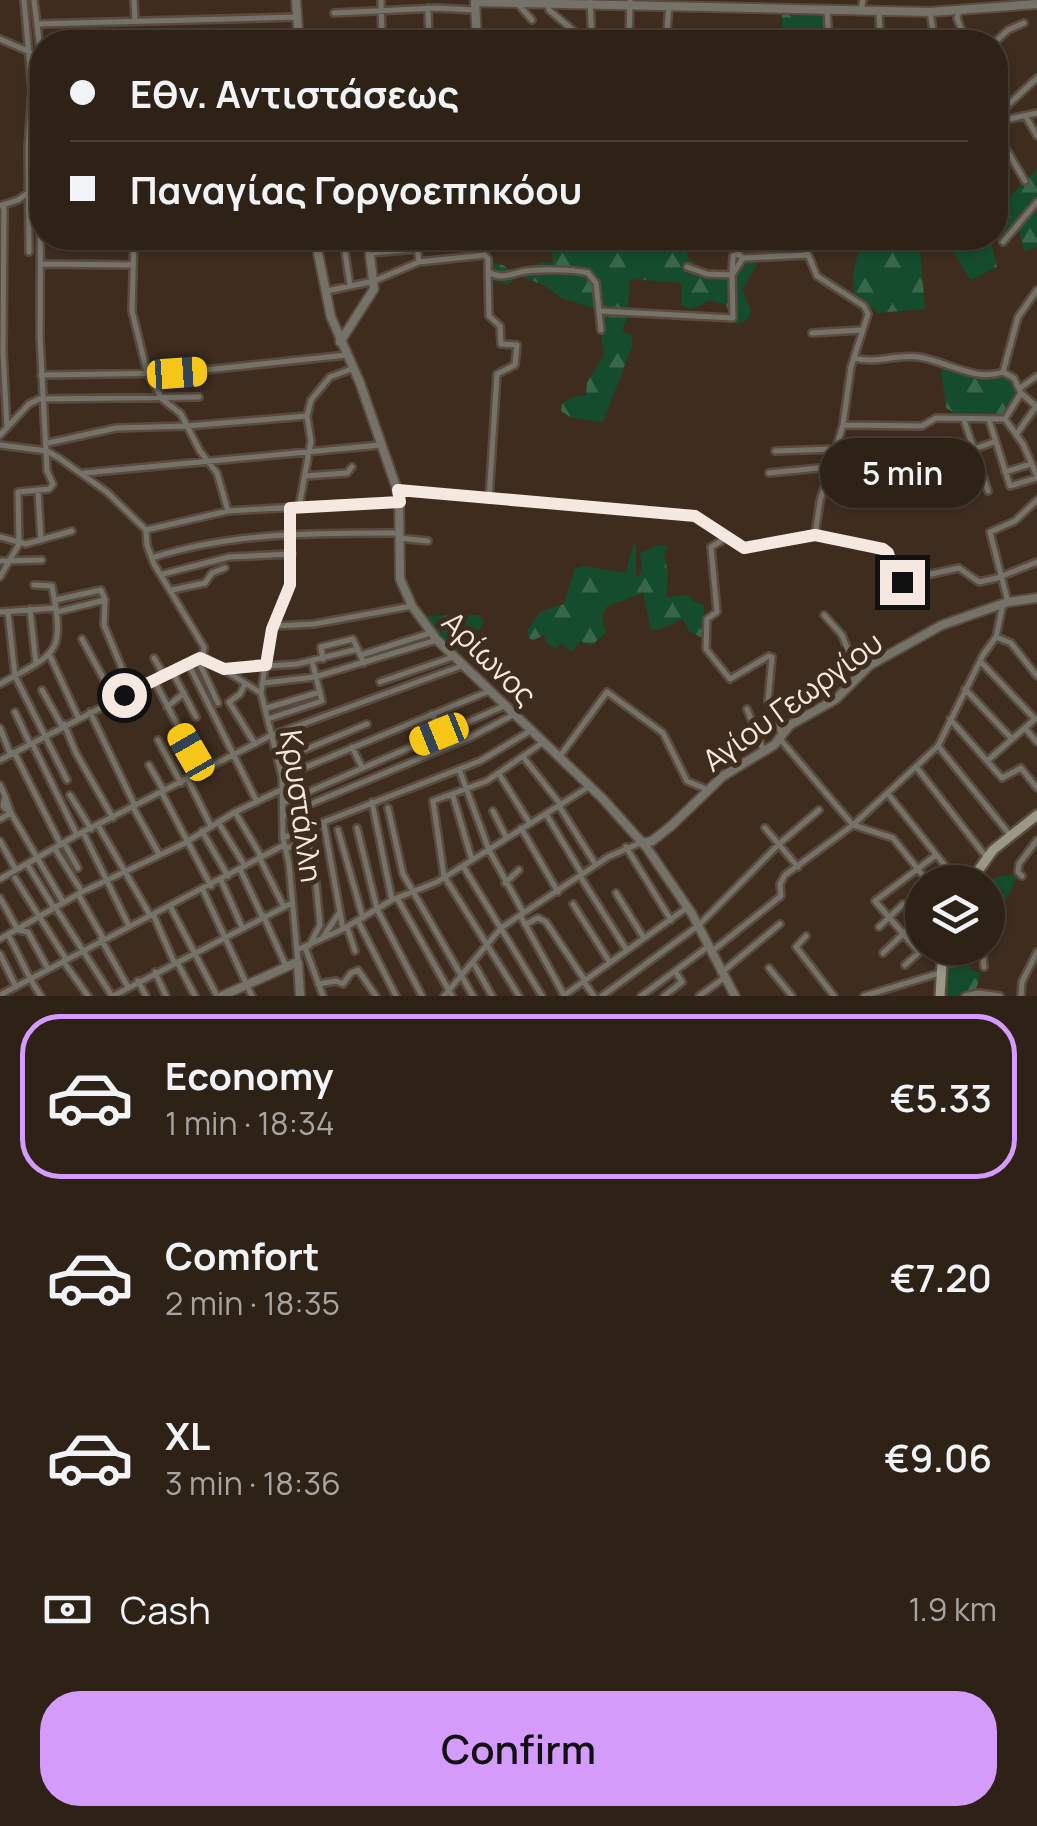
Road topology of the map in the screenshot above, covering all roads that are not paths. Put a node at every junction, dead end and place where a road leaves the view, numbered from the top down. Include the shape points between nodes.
1 (24, 0) edge
2 (34, 0) edge
3 (134, 0) edge
4 (296, 0) edge
5 (381, 0) edge
6 (921, 0) edge
7 (511, 2) edge
8 (548, 2) edge
9 (590, 2) edge
10 (630, 2) edge
11 (1036, 2) edge
12 (774, 3) edge
13 (475, 4) edge
14 (663, 4) edge
15 (688, 4) edge
16 (716, 4) edge
17 (744, 4) edge
18 (806, 4) edge
19 (862, 5) edge
20 (978, 5) edge
21 (428, 8) junction
22 (826, 10) junction
23 (879, 10) junction
24 (381, 11) junction
25 (925, 12) junction
26 (960, 12) junction
27 (334, 13) dead end
28 (298, 18) junction
29 (135, 20) junction
30 (532, 20) dead end
31 (1024, 22) dead end
32 (37, 24) junction
33 (38, 30) edge
34 (298, 30) edge
35 (382, 30) edge
36 (429, 30) edge
37 (476, 30) edge
38 (575, 30) edge
39 (592, 30) edge
40 (628, 30) edge
41 (665, 30) edge
42 (828, 30) edge
43 (880, 30) edge
44 (931, 30) edge
45 (962, 30) edge
46 (1008, 30) edge
47 (0, 39) edge
48 (30, 54) junction
49 (1037, 78) edge
50 (1008, 107) edge
51 (1037, 114) edge
52 (1026, 116) junction
53 (1008, 118) edge
54 (1037, 136) edge
55 (1008, 151) edge
56 (1026, 181) dead end
57 (30, 192) junction
58 (1037, 202) edge
59 (2, 206) edge
60 (1008, 236) edge
61 (42, 250) edge
62 (134, 250) edge
63 (317, 250) edge
64 (344, 250) edge
65 (370, 250) edge
66 (405, 250) edge
67 (416, 250) edge
68 (741, 250) edge
69 (806, 250) edge
70 (30, 252) dead end
71 (371, 253) junction
72 (808, 255) junction
73 (741, 256) junction
74 (419, 262) junction
75 (42, 264) junction
76 (133, 265) junction
77 (687, 267) dead end
78 (488, 272) junction
79 (732, 275) junction
80 (374, 281) junction
81 (350, 286) junction
82 (1037, 290) edge
83 (324, 291) junction
84 (600, 310) junction
85 (601, 330) dead end
86 (861, 330) junction
87 (812, 333) dead end
88 (340, 342) junction
89 (347, 354) junction
90 (854, 358) junction
91 (354, 368) junction
92 (147, 372) junction
93 (1003, 372) junction
94 (41, 375) junction
95 (1037, 376) edge
96 (1020, 391) junction
97 (199, 397) dead end
98 (42, 399) junction
99 (162, 399) junction
100 (1037, 406) edge
101 (308, 416) junction
102 (1005, 419) junction
103 (964, 420) junction
104 (989, 420) junction
105 (842, 425) junction
106 (187, 426) junction
107 (6, 428) junction
108 (0, 435) edge
109 (1016, 437) junction
110 (994, 442) junction
111 (0, 445) edge
112 (380, 446) junction
113 (47, 447) junction
114 (974, 447) junction
115 (836, 449) junction
116 (774, 452) dead end
117 (308, 453) junction
118 (930, 461) dead end
119 (210, 462) junction
120 (1031, 464) junction
121 (352, 467) dead end
122 (829, 468) junction
123 (1005, 472) junction
124 (769, 473) dead end
125 (83, 474) junction
126 (305, 476) junction
127 (1037, 477) edge
128 (38, 490) junction
129 (398, 490) junction
130 (988, 491) dead end
131 (489, 499) junction
132 (1037, 500) edge
133 (400, 502) junction
134 (299, 507) junction
135 (290, 508) junction
136 (228, 511) junction
137 (72, 530) dead end
138 (146, 530) junction
139 (292, 535) junction
140 (815, 535) junction
141 (400, 536) junction
142 (728, 537) junction
143 (0, 538) edge
144 (41, 540) junction
145 (428, 541) dead end
146 (19, 544) junction
147 (292, 554) junction
148 (152, 558) junction
149 (42, 560) dead end
150 (4, 562) edge
151 (1037, 562) edge
152 (225, 568) dead end
153 (161, 575) junction
154 (1001, 576) junction
155 (0, 577) edge
156 (34, 585) dead end
157 (172, 590) junction
158 (1037, 598) edge
159 (105, 600) junction
160 (1005, 603) junction
161 (412, 606) junction
162 (56, 607) junction
163 (30, 609) junction
164 (4, 612) edge
165 (824, 615) dead end
166 (274, 626) junction
167 (433, 637) junction
168 (996, 637) junction
169 (82, 640) dead end
170 (360, 652) junction
171 (50, 656) junction
172 (454, 656) junction
173 (154, 658) dead end
174 (200, 658) junction
175 (322, 659) junction
176 (312, 661) junction
177 (980, 661) junction
178 (188, 663) junction
179 (36, 664) junction
180 (364, 664) junction
181 (266, 665) junction
182 (464, 666) junction
183 (224, 669) junction
184 (172, 671) junction
185 (164, 674) junction
186 (15, 676) junction
187 (858, 676) junction
188 (1037, 676) edge
189 (315, 677) junction
190 (154, 680) junction
191 (380, 682) dead end
192 (264, 683) junction
193 (0, 684) edge
194 (245, 684) junction
195 (965, 688) junction
196 (42, 690) dead end
197 (131, 690) junction
198 (490, 690) junction
199 (320, 692) junction
200 (184, 693) junction
201 (261, 693) junction
202 (115, 700) junction
203 (218, 704) dead end
204 (505, 706) junction
205 (167, 707) junction
206 (267, 708) junction
207 (747, 708) dead end
208 (15, 712) dead end
209 (90, 712) junction
210 (432, 714) junction
211 (514, 714) junction
212 (196, 717) dead end
213 (78, 718) junction
214 (476, 718) junction
215 (1036, 718) edge
216 (268, 719) junction
217 (950, 719) junction
218 (367, 724) dead end
219 (63, 725) junction
220 (0, 728) edge
221 (1025, 728) junction
222 (483, 731) junction
223 (530, 731) junction
224 (443, 733) junction
225 (48, 736) junction
226 (270, 736) junction
227 (781, 737) junction
228 (1012, 739) junction
229 (158, 740) dead end
230 (1037, 742) edge
231 (542, 743) junction
232 (31, 744) junction
233 (255, 744) junction
234 (938, 746) junction
235 (352, 748) junction
236 (12, 752) junction
237 (764, 752) junction
238 (233, 757) junction
239 (558, 757) junction
240 (524, 758) junction
241 (0, 760) edge
242 (280, 760) junction
243 (987, 761) junction
244 (149, 765) dead end
245 (362, 768) junction
246 (916, 768) junction
247 (459, 769) junction
248 (202, 773) junction
249 (499, 774) junction
250 (282, 777) junction
251 (67, 780) dead end
252 (184, 781) junction
253 (0, 786) edge
254 (590, 786) junction
255 (283, 788) junction
256 (1037, 788) edge
257 (468, 789) junction
258 (708, 790) junction
259 (163, 792) junction
260 (888, 794) junction
261 (70, 795) dead end
262 (452, 795) junction
263 (6, 796) junction
264 (258, 802) junction
265 (372, 802) junction
266 (283, 803) junction
267 (1, 804) edge
268 (134, 806) junction
269 (560, 806) junction
270 (388, 808) dead end
271 (819, 810) dead end
272 (493, 811) dead end
273 (11, 812) junction
274 (235, 812) junction
275 (546, 814) junction
276 (1037, 815) edge
277 (283, 816) junction
278 (113, 818) junction
279 (0, 819) edge
280 (530, 823) junction
281 (215, 824) junction
282 (324, 824) junction
283 (854, 825) junction
284 (94, 827) junction
285 (357, 828) dead end
286 (520, 828) junction
287 (765, 828) dead end
288 (338, 830) dead end
289 (202, 831) junction
290 (80, 834) junction
291 (1010, 835) junction
292 (506, 837) junction
293 (0, 840) edge
294 (1037, 840) edge
295 (186, 841) junction
296 (643, 843) junction
297 (284, 844) junction
298 (779, 844) junction
299 (60, 846) junction
300 (626, 847) junction
301 (1034, 849) edge
302 (489, 850) junction
303 (159, 854) junction
304 (936, 855) junction
305 (260, 857) junction
306 (986, 858) junction
307 (38, 859) junction
308 (472, 860) junction
309 (27, 864) junction
310 (596, 865) junction
311 (913, 865) edge
312 (923, 865) edge
313 (944, 865) edge
314 (981, 865) edge
315 (463, 866) junction
316 (242, 867) junction
317 (798, 867) junction
318 (78, 868) dead end
319 (519, 870) dead end
320 (124, 871) junction
321 (16, 874) junction
322 (581, 875) junction
323 (228, 876) junction
324 (444, 876) junction
325 (1022, 876) dead end
326 (905, 878) edge
327 (0, 880) edge
328 (105, 880) junction
329 (220, 880) junction
330 (505, 882) junction
331 (211, 886) junction
332 (202, 890) junction
333 (414, 892) junction
334 (558, 892) junction
335 (80, 893) junction
336 (616, 893) dead end
337 (0, 898) edge
338 (395, 899) junction
339 (63, 902) junction
340 (292, 903) junction
341 (573, 904) dead end
342 (903, 904) dead end
343 (170, 906) junction
344 (283, 906) junction
345 (688, 907) junction
346 (54, 908) junction
347 (377, 909) junction
348 (340, 912) junction
349 (522, 914) junction
350 (152, 915) junction
351 (262, 916) junction
352 (38, 917) junction
353 (888, 918) junction
354 (360, 919) junction
355 (671, 920) junction
356 (526, 924) junction
357 (780, 924) dead end
358 (699, 925) junction
359 (129, 926) junction
360 (878, 926) dead end
361 (242, 927) junction
362 (345, 928) junction
363 (501, 928) junction
364 (23, 930) junction
365 (8, 934) junction
366 (904, 934) joint
367 (806, 936) dead end
368 (644, 938) junction
369 (0, 939) edge
370 (102, 939) junction
371 (226, 939) junction
372 (322, 940) junction
373 (486, 942) junction
374 (304, 948) junction
375 (710, 949) junction
376 (82, 950) junction
377 (627, 950) junction
378 (356, 951) dead end
379 (194, 953) junction
380 (883, 953) dead end
381 (0, 954) edge
382 (1037, 956) edge
383 (65, 960) junction
384 (176, 962) junction
385 (472, 962) junction
386 (610, 962) junction
387 (298, 963) junction
388 (941, 965) edge
389 (286, 966) junction
390 (768, 968) dead end
391 (48, 969) junction
392 (675, 971) junction
393 (119, 972) junction
394 (155, 972) junction
395 (940, 974) junction
396 (722, 975) junction
397 (462, 976) junction
398 (29, 980) junction
399 (102, 980) junction
400 (584, 980) junction
401 (138, 981) junction
402 (248, 984) junction
403 (318, 984) junction
404 (16, 988) junction
405 (126, 991) edge
406 (449, 994) edge
407 (731, 994) edge
408 (0, 995) edge
409 (41, 996) edge
410 (88, 996) edge
411 (113, 996) edge
412 (146, 996) edge
413 (166, 996) edge
414 (194, 996) edge
415 (220, 996) edge
416 (252, 996) edge
417 (300, 996) edge
418 (323, 996) edge
419 (376, 996) edge
420 (396, 996) edge
421 (422, 996) edge
422 (474, 996) edge
423 (492, 996) edge
424 (519, 996) edge
425 (542, 996) edge
426 (563, 996) edge
427 (594, 996) edge
428 (602, 996) edge
429 (641, 996) edge
430 (664, 996) edge
431 (699, 996) edge
432 (792, 996) edge
433 (834, 996) edge
434 (864, 996) edge
435 (940, 996) edge
436 (966, 996) edge
437 (1000, 996) edge
438 (1022, 996) edge

1 - 48 street
2 - 32 street
3 - 29 street
4 - 28 street
5 - 24 street
6 - 25 street
7 - 8 street
7 - 13 street
7 - 30 street
8 - 9 street
8 - 38 street
9 - 10 street
9 - 39 street
10 - 14 street
10 - 40 street
11 - 20 street
12 - 17 street
12 - 18 street
13 - 21 street
13 - 37 street
14 - 15 street
14 - 41 street
15 - 16 street
16 - 17 street
18 - 22 street
19 - 22 street
19 - 23 street
20 - 26 street
21 - 24 street
21 - 36 street
22 - 42 street
23 - 25 street
23 - 43 street
24 - 27 street
24 - 35 street
25 - 26 street
25 - 44 street
26 - 45 street
28 - 29 street
28 - 34 street
29 - 32 street
31 - 46 street
32 - 33 street
47 - 48 street
48 - 57 street
49 - 50 street
51 - 52 street
52 - 53 street
52 - 54 street
55 - 56 street
57 - 59 street
57 - 70 street
58 - 60 street
59 - 107 street
61 - 75 street
62 - 76 street
63 - 83 street, Αρίωνος
64 - 81 street
65 - 71 street
66 - 71 street
67 - 74 street
68 - 73 street
69 - 72 street
71 - 80 street
72 - 73 street
72 - 86 street via 817,276 864,306 868,319
73 - 79 street
74 - 78 street via 485,255
74 - 80 street
75 - 76 street
75 - 94 street
76 - 92 street via 132,311
77 - 79 street
78 - 84 street via 498,277 581,271 596,283
78 - 131 street via 489,316 500,326 501,344 517,345 515,366 498,374
79 - 84 street via 734,318
80 - 81 street
80 - 88 street
81 - 83 street
82 - 93 street via 1018,317
83 - 88 street, Αρίωνος
84 - 85 street
86 - 87 street
86 - 90 street
88 - 89 street, Αρίωνος
89 - 91 street, Αρίωνος
89 - 92 street
90 - 93 street via 915,356 984,376
90 - 105 street
91 - 101 street via 319,388
91 - 112 street, Αρίωνος
92 - 94 street
92 - 99 street
93 - 96 street
94 - 98 street
95 - 96 street
96 - 100 street
96 - 102 street
97 - 99 street
98 - 99 street
98 - 107 street
98 - 113 street
99 - 106 street
100 - 109 street
101 - 106 street
101 - 117 street
102 - 104 street
102 - 109 street
103 - 104 street
103 - 105 street
103 - 114 street
104 - 110 street
105 - 115 street
106 - 113 street via 116,428
106 - 119 street
107 - 108 street
109 - 120 street
110 - 114 street
110 - 123 street
111 - 113 street
112 - 117 street
112 - 129 street, Αρίωνος
113 - 125 street
113 - 128 street via 53,484
114 - 118 street
114 - 130 street
115 - 116 street
115 - 122 street
117 - 119 street
117 - 126 street
119 - 125 street
119 - 136 street
120 - 123 street
120 - 127 street
121 - 126 street
122 - 124 street
122 - 140 street
123 - 127 street via 1012,487
125 - 138 street
126 - 134 street
128 - 144 street
128 - 146 street via 18,495
129 - 131 street
129 - 133 street, Αρίωνος
131 - 142 street via 695,516
132 - 154 street via 990,532
133 - 134 street
133 - 141 street, Αρίωνος
134 - 135 street
135 - 136 street
135 - 139 street, Κρυστάλλη
136 - 138 street
137 - 144 street
138 - 148 street
139 - 141 street
139 - 147 street, Κρυστάλλη
139 - 148 street via 220,540
140 - 142 street via 744,548
140 - 154 street via 883,549 899,582 959,568 976,581
141 - 145 street
141 - 161 street, Αρίωνος via 400,581
142 - 227 street via 711,547 716,612 707,619 706,649 730,679 772,657 768,698
143 - 146 street
144 - 146 street
146 - 150 street
147 - 153 street via 229,557
147 - 166 street, Κρυστάλλη via 290,585
148 - 153 street
149 - 150 street
150 - 155 street
151 - 154 street
152 - 157 street via 206,583
153 - 157 street
154 - 160 street
156 - 162 street via 50,584
157 - 174 street via 204,647
158 - 160 street, Αγίου Γεωργίου
159 - 162 street
159 - 162 street via 98,590
159 - 197 street via 104,626
160 - 168 street
160 - 187 street, Αγίου Γεωργίου via 942,626
161 - 166 street
161 - 167 street, Αρίωνος
162 - 163 street
162 - 171 street via 58,640
163 - 164 street
163 - 179 street
164 - 186 street
165 - 187 street via 842,635
166 - 181 street, Κρυστάλλη
167 - 170 street
167 - 172 street, Αρίωνος
167 - 180 street
168 - 177 street
168 - 188 street via 1011,643
169 - 202 street
170 - 175 street
170 - 175 street via 353,639 322,647
170 - 180 street
171 - 179 street
171 - 213 street
172 - 182 street, Αρίωνος
172 - 191 street
173 - 185 street
174 - 178 street
174 - 183 street
174 - 203 street
175 - 176 street
176 - 181 street
176 - 189 street
177 - 195 street
177 - 215 street
178 - 184 street
178 - 238 street
179 - 186 street
180 - 189 street
181 - 183 street
181 - 192 street, Κρυστάλλη
182 - 198 street, Αρίωνος
182 - 226 street
183 - 194 street
184 - 185 street
184 - 200 street
185 - 190 street
186 - 193 street
186 - 225 street
187 - 227 street, Αγίου Γεωργίου
189 - 192 street
189 - 199 street
190 - 197 street
190 - 205 street
192 - 201 street, Κρυστάλλη
194 - 201 street
194 - 233 street via 229,702
195 - 217 street
195 - 228 street
196 - 219 street
197 - 202 street
198 - 204 street, Αρίωνος
198 - 210 street
199 - 206 street
199 - 216 street via 321,702
200 - 205 street
200 - 212 street
201 - 206 street, Κρυστάλλη
202 - 209 street
204 - 211 street, Αρίωνος
204 - 214 street
205 - 248 street
206 - 216 street, Κρυστάλλη
207 - 237 street
208 - 232 street
209 - 213 street
209 - 268 street
210 - 224 street
210 - 235 street
211 - 222 street
211 - 223 street, Αρίωνος
213 - 219 street
214 - 222 street
214 - 224 street
215 - 221 street
216 - 226 street, Κρυστάλλη
217 - 234 street
217 - 243 street
218 - 242 street
219 - 225 street
219 - 278 street
220 - 236 street
221 - 228 street
221 - 230 street
222 - 277 street
223 - 231 street, Αρίωνος
223 - 247 street
224 - 245 street
225 - 232 street
225 - 251 street
226 - 233 street
226 - 242 street, Κρυστάλλη
227 - 237 street, Αγίου Γεωργίου
227 - 283 street
228 - 243 street
229 - 252 street
231 - 239 street, Αρίωνος
231 - 240 street
232 - 236 street
232 - 290 street
233 - 238 street
234 - 246 street
234 - 291 street
235 - 245 street
235 - 250 street
236 - 241 street
236 - 299 street
237 - 258 street, Αγίου Γεωργίου
238 - 248 street
238 - 264 street
239 - 254 street, Αρίωνος
239 - 258 street via 608,692 664,733 687,781
240 - 249 street
240 - 269 street
242 - 250 street, Κρυστάλλη
243 - 256 street via 1003,779 1024,770
244 - 259 street
245 - 266 street
246 - 260 street
246 - 306 street
247 - 257 street
247 - 265 street
248 - 252 street
249 - 257 street
249 - 280 street
250 - 255 street, Κρυστάλλη
252 - 259 street
252 - 281 street
253 - 263 street
254 - 269 street
254 - 296 street, Αρίωνος
255 - 264 street
255 - 266 street, Κρυστάλλη
257 - 262 street
257 - 302 street
258 - 296 street, Αγίου Γεωργίου via 664,833
259 - 268 street
259 - 295 street
260 - 283 street
260 - 304 street
261 - 284 street
262 - 308 street
262 - 324 street via 433,802
263 - 267 street
263 - 273 street
264 - 274 street
265 - 282 street
265 - 338 street
266 - 277 street, Κρυστάλλη
267 - 273 street
268 - 278 street
268 - 303 street
269 - 275 street
269 - 310 street
270 - 333 street via 403,874
271 - 298 street
272 - 292 street
273 - 279 street
273 - 307 street
274 - 281 street
274 - 305 street
275 - 280 street
275 - 322 street
276 - 291 main road
277 - 297 street, Κρυστάλλη
278 - 284 street
280 - 286 street
281 - 289 street
281 - 316 street
282 - 297 street
282 - 348 street
283 - 311 street via 893,838
283 - 317 street
284 - 290 street
284 - 320 street
285 - 347 street
286 - 292 street
286 - 334 street
287 - 298 street
288 - 354 street
289 - 295 street
289 - 323 street
290 - 299 street
290 - 328 street
291 - 306 main road
292 - 302 street
293 - 321 street
294 - 301 street
295 - 303 street
295 - 331 street
296 - 300 street
296 - 345 street, Αρίωνος
297 - 305 street
297 - 340 street, Κρυστάλλη
297 - 374 street via 312,841 320,926
298 - 317 street
298 - 358 street
299 - 307 street
299 - 318 street
299 - 335 street
300 - 310 street
300 - 355 street
301 - 325 street via 1018,866
302 - 308 street
302 - 330 street
303 - 320 street
304 - 312 street
304 - 313 street
305 - 316 street
305 - 344 street
306 - 314 main road
307 - 309 street
307 - 339 street
308 - 315 street
309 - 321 street
309 - 346 street
310 - 322 street
315 - 324 street
315 - 363 street
316 - 323 street
316 - 351 street
317 - 375 street via 781,881 781,896
319 - 330 street
320 - 328 street
320 - 350 street
321 - 327 street
321 - 352 street
322 - 334 street
322 - 377 street
323 - 329 street
324 - 333 street
324 - 373 street
326 - 353 street via 876,899
328 - 335 street
328 - 359 street
329 - 331 street
329 - 361 street
330 - 349 street
331 - 332 street
332 - 343 street
332 - 371 street
333 - 338 street
333 - 397 street
334 - 349 street
335 - 339 street
335 - 370 street
336 - 368 street
337 - 364 street
338 - 347 street
338 - 406 street
339 - 346 street
340 - 344 street
340 - 374 street, Κρυστάλλη
341 - 386 street
342 - 353 street
343 - 350 street
343 - 379 street
344 - 351 street
345 - 355 street
345 - 358 street, Αρίωνος
346 - 352 street
346 - 376 street
347 - 354 street
347 - 421 street
348 - 362 street
348 - 372 street
349 - 356 street
349 - 363 street
350 - 359 street
350 - 384 street
351 - 361 street
351 - 389 street
352 - 364 street
352 - 383 street
353 - 360 street
353 - 366 street
354 - 362 street
354 - 420 street
355 - 368 street
356 - 400 street via 546,922
356 - 426 street
357 - 396 street
358 - 375 street, Αρίωνος
358 - 428 street
359 - 370 street
361 - 371 street
362 - 372 street
362 - 378 street
363 - 373 street
363 - 425 street
364 - 365 street
364 - 391 street
365 - 369 street
365 - 398 street
366 - 380 street
367 - 433 street via 795,946
368 - 377 street
370 - 376 street
370 - 393 street
371 - 379 street
371 - 402 street
372 - 374 street
373 - 385 street
373 - 424 street
374 - 387 street, Κρυστάλλη
374 - 403 street
375 - 392 street
375 - 396 street, Αρίωνος
376 - 383 street
376 - 399 street
377 - 386 street
379 - 384 street
379 - 415 street
381 - 404 street
382 - 438 street
383 - 391 street
383 - 410 street
384 - 394 street
384 - 414 street
385 - 397 street
385 - 423 street
386 - 400 street
387 - 389 street
387 - 417 street, Κρυστάλλη
388 - 395 main road
389 - 402 street
390 - 432 street
391 - 398 street
392 - 429 street
392 - 430 street via 682,982
393 - 399 street
393 - 405 street
394 - 401 street
394 - 413 street
395 - 434 street
395 - 435 main road
396 - 407 street, Αρίωνος
396 - 431 street
397 - 406 street
397 - 422 street
398 - 404 street
398 - 409 street
399 - 411 street
400 - 426 street
400 - 427 street
401 - 405 street
401 - 412 street
402 - 415 street
402 - 416 street
403 - 418 street
403 - 419 street via 343,984 354,971
404 - 408 street
405 - 411 street
436 - 437 street

